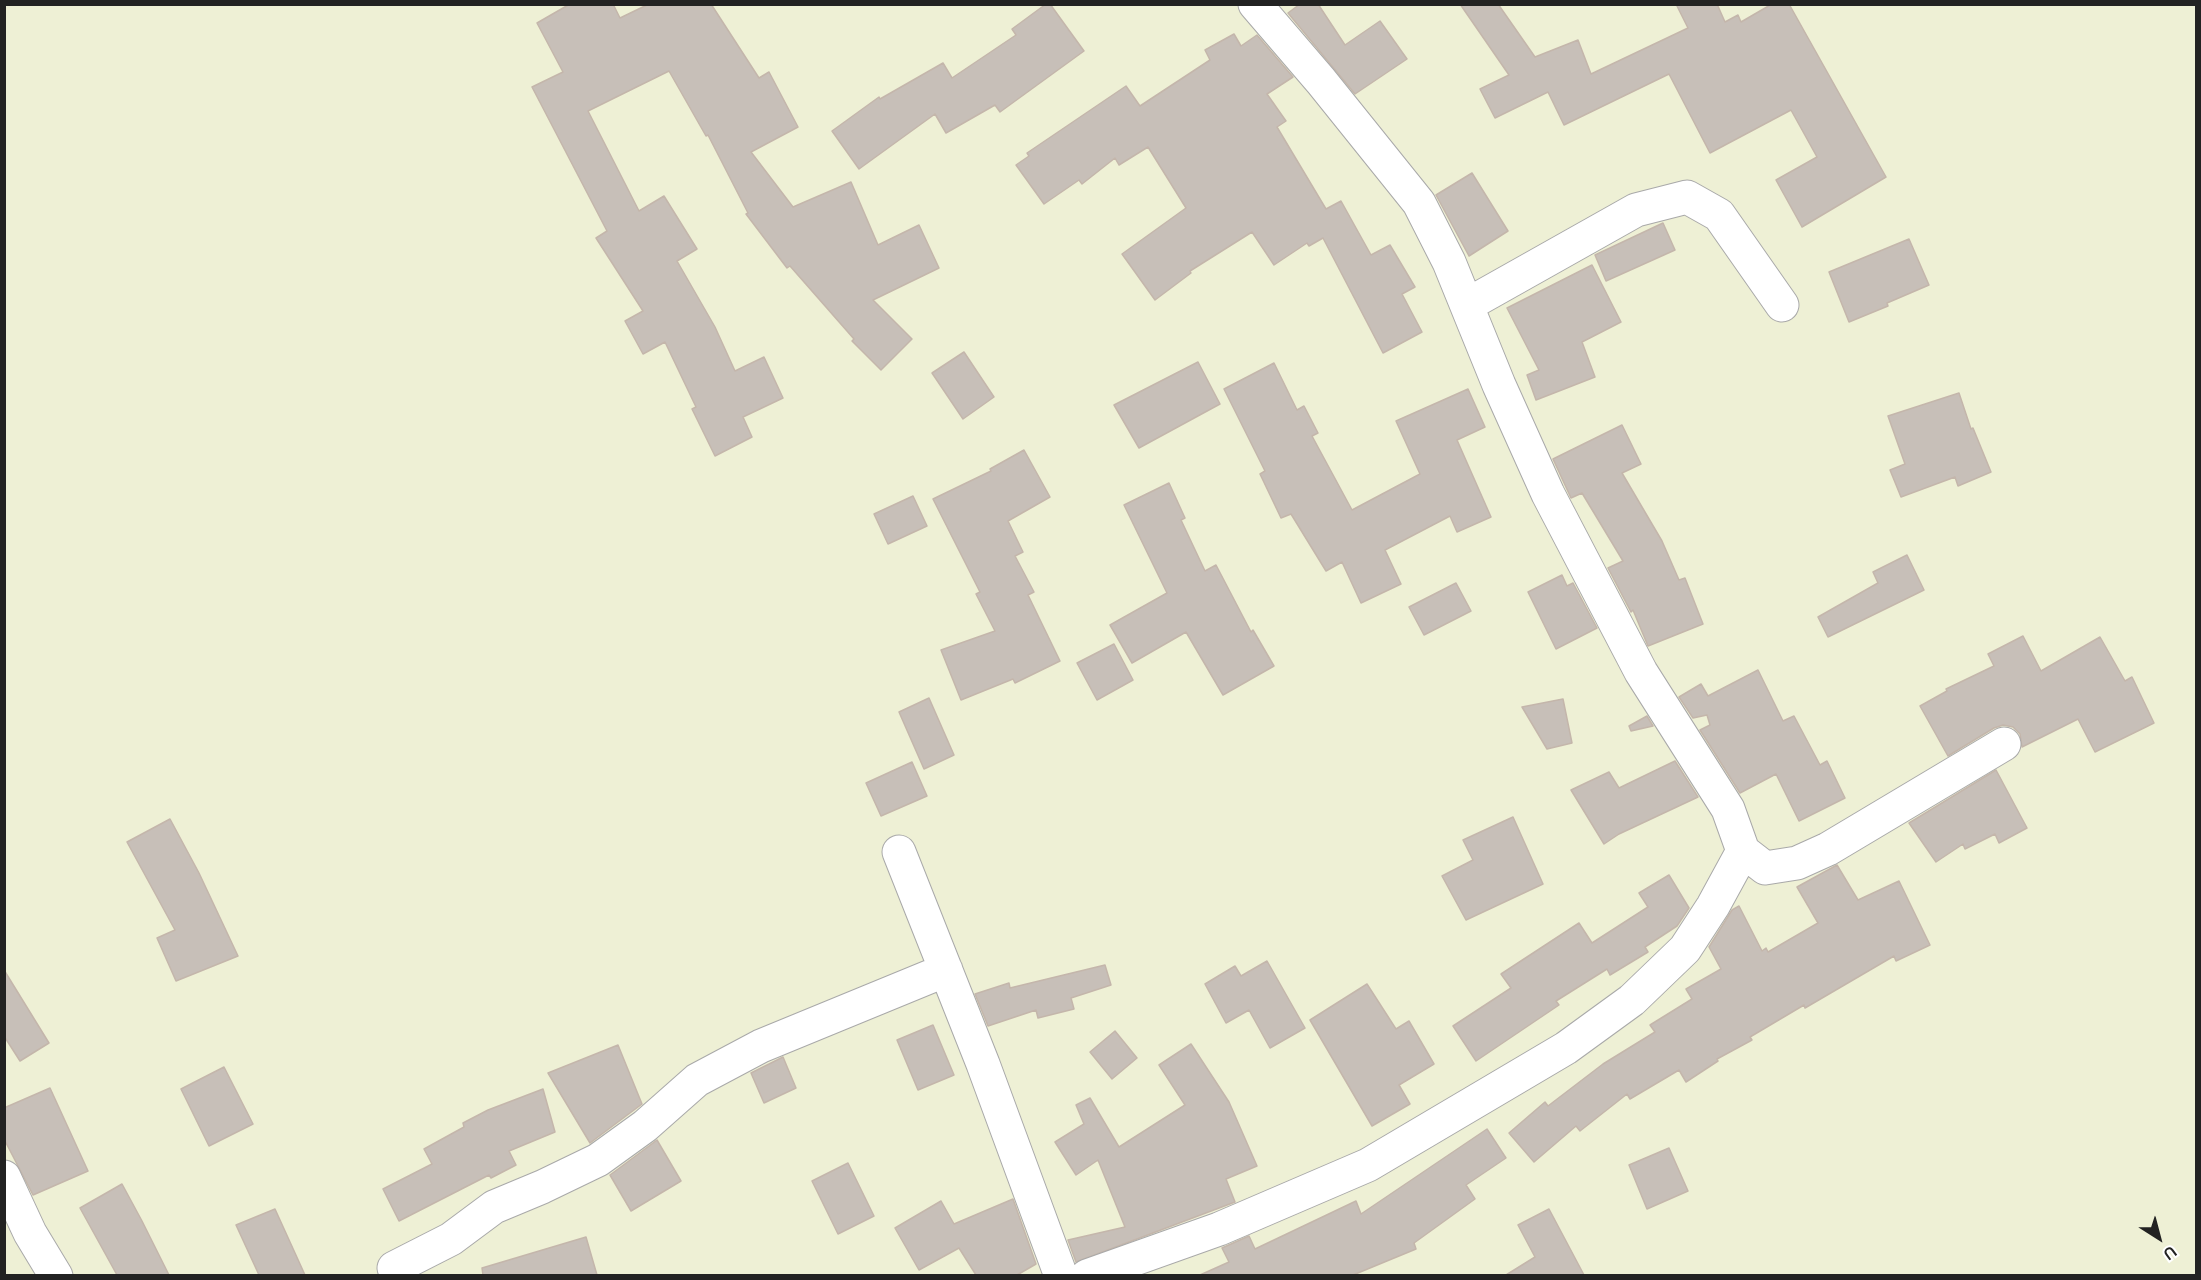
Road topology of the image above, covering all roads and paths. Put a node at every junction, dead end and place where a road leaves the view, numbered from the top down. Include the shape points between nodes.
1 (1255, 4) edge
2 (1467, 305) junction
3 (1782, 305) dead end
4 (2004, 744) dead end
5 (899, 852) dead end
6 (1743, 852) junction
7 (946, 970) junction
8 (4, 1177) edge
9 (394, 1268) dead end
10 (56, 1275) edge
11 (1061, 1275) edge
12 (1087, 1275) edge

1 - 2 street via 1419,203
2 - 3 street via 1636,210 1687,197 1719,215
2 - 6 street via 1548,494 1641,672 1728,809
4 - 6 street via 1828,849 1797,863 1765,868
5 - 7 street
6 - 12 street via 1685,949 1632,1000 1566,1047 1368,1165 1219,1230
7 - 9 street via 761,1046 697,1080 645,1126 598,1160 494,1207 451,1239
7 - 11 street
8 - 10 street via 30,1233

